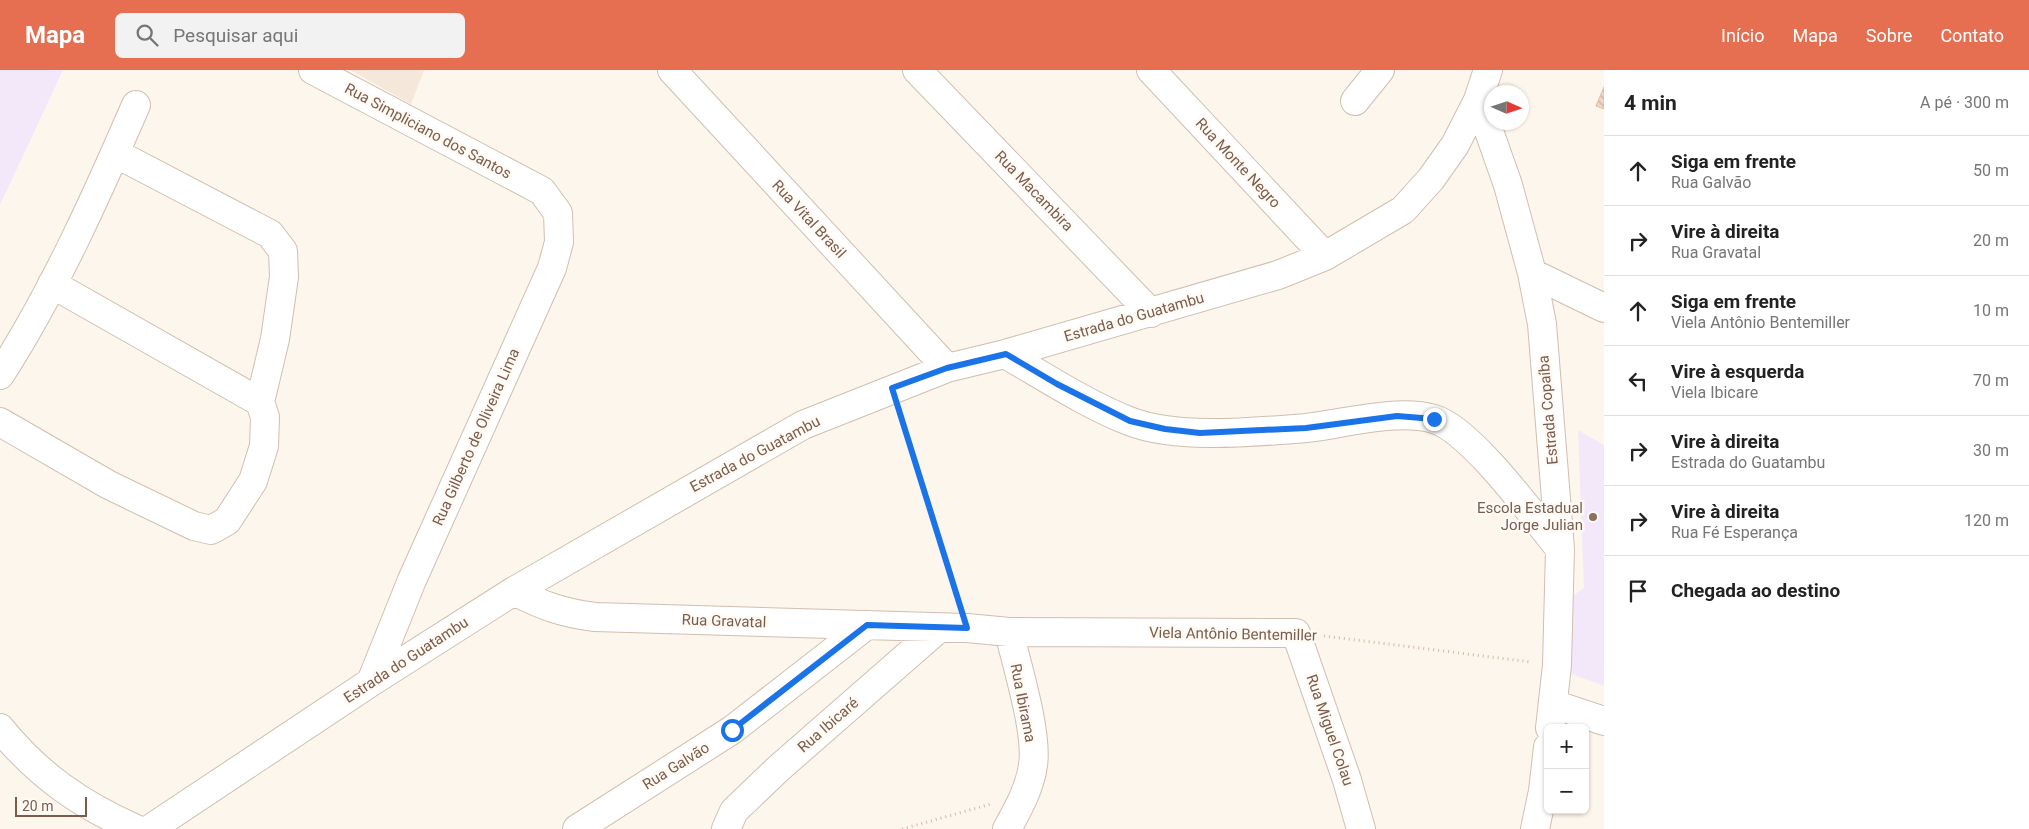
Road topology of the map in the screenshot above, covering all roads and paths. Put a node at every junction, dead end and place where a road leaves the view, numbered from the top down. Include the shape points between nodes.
1 (313, 70) edge
2 (672, 70) edge
3 (917, 70) edge
4 (1151, 70) edge
5 (1380, 70) edge
6 (1488, 70) edge
7 (1478, 100) junction
8 (1355, 101) dead end
9 (136, 105) dead end
10 (115, 153) junction
11 (542, 191) joint
12 (1325, 256) junction
13 (1532, 273) junction
14 (52, 284) junction
15 (1604, 308) edge
16 (1151, 313) junction
17 (9, 342) edge
18 (1006, 354) junction
19 (947, 368) junction
20 (0, 376) edge
21 (892, 388) junction
22 (260, 402) junction
23 (0, 422) edge
24 (1560, 549) junction
25 (514, 591) junction
26 (867, 625) junction
27 (967, 628) junction
28 (938, 629) junction
29 (1008, 632) junction
30 (1296, 633) junction
31 (1557, 665) junction
32 (371, 682) junction
33 (1551, 716) edge
34 (1604, 721) edge
35 (0, 728) edge
36 (1546, 769) edge
37 (1024, 795) junction
38 (136, 829) edge
39 (150, 829) edge
40 (577, 829) edge
41 (726, 829) edge
42 (902, 829) edge
43 (1006, 829) edge
44 (1361, 829) edge
45 (1535, 829) edge

1 - 11 street, Rua Simpliciano dos Santos
2 - 19 street, Rua Vital Brasil
3 - 16 street, Rua Macambira
4 - 12 street, Rua Monte Negro
5 - 8 street
6 - 7 street, Estrada do Guatambu
7 - 12 street, Estrada do Guatambu via 1455,145 1403,210
7 - 13 street, Estrada Copaíba via 1508,184
9 - 10 street
10 - 14 street
10 - 22 street via 270,234 283,251 284,277 275,340
11 - 32 street, Rua Gilberto de Oliveira Lima via 558,213 559,242 552,268 412,580
12 - 16 street, Estrada do Guatambu via 1278,275
13 - 15 street
13 - 24 street, Estrada Copaíba via 1542,324
14 - 17 street
14 - 22 street
16 - 18 street, Estrada do Guatambu
17 - 20 street
18 - 19 street, Estrada do Guatambu
18 - 24 street via 1130,421 1165,429 1200,433 1306,428 1397,416 1434,419 1458,433 1497,472
19 - 21 street, Estrada do Guatambu
21 - 25 street, Estrada do Guatambu via 802,425
21 - 27 path
22 - 23 street via 265,418 264,446 253,481 227,521 211,530 194,526 109,485
24 - 31 street, Estrada Copaíba
25 - 26 street, Rua Gravatal via 564,613 595,617
25 - 32 street, Estrada do Guatambu
26 - 28 street, Rua Gravatal
26 - 40 street, Rua Galvão via 732,730
27 - 28 street, Viela Antônio Bentemiller
27 - 29 street, Viela Antônio Bentemiller
28 - 41 street, Rua Ibicaré via 778,768 734,811
29 - 30 street, Viela Antônio Bentemiller
29 - 37 street, Rua Ibirama via 1032,732 1033,765
30 - 31 path, Viela Antônio Bentemiller
30 - 44 street, Rua Miguel Colau
31 - 33 street, Estrada Copaíba
32 - 39 street, Estrada do Guatambu
33 - 34 street
35 - 38 street via 22,755 66,792
36 - 45 street
37 - 42 path
37 - 43 street, Rua Ibirama

